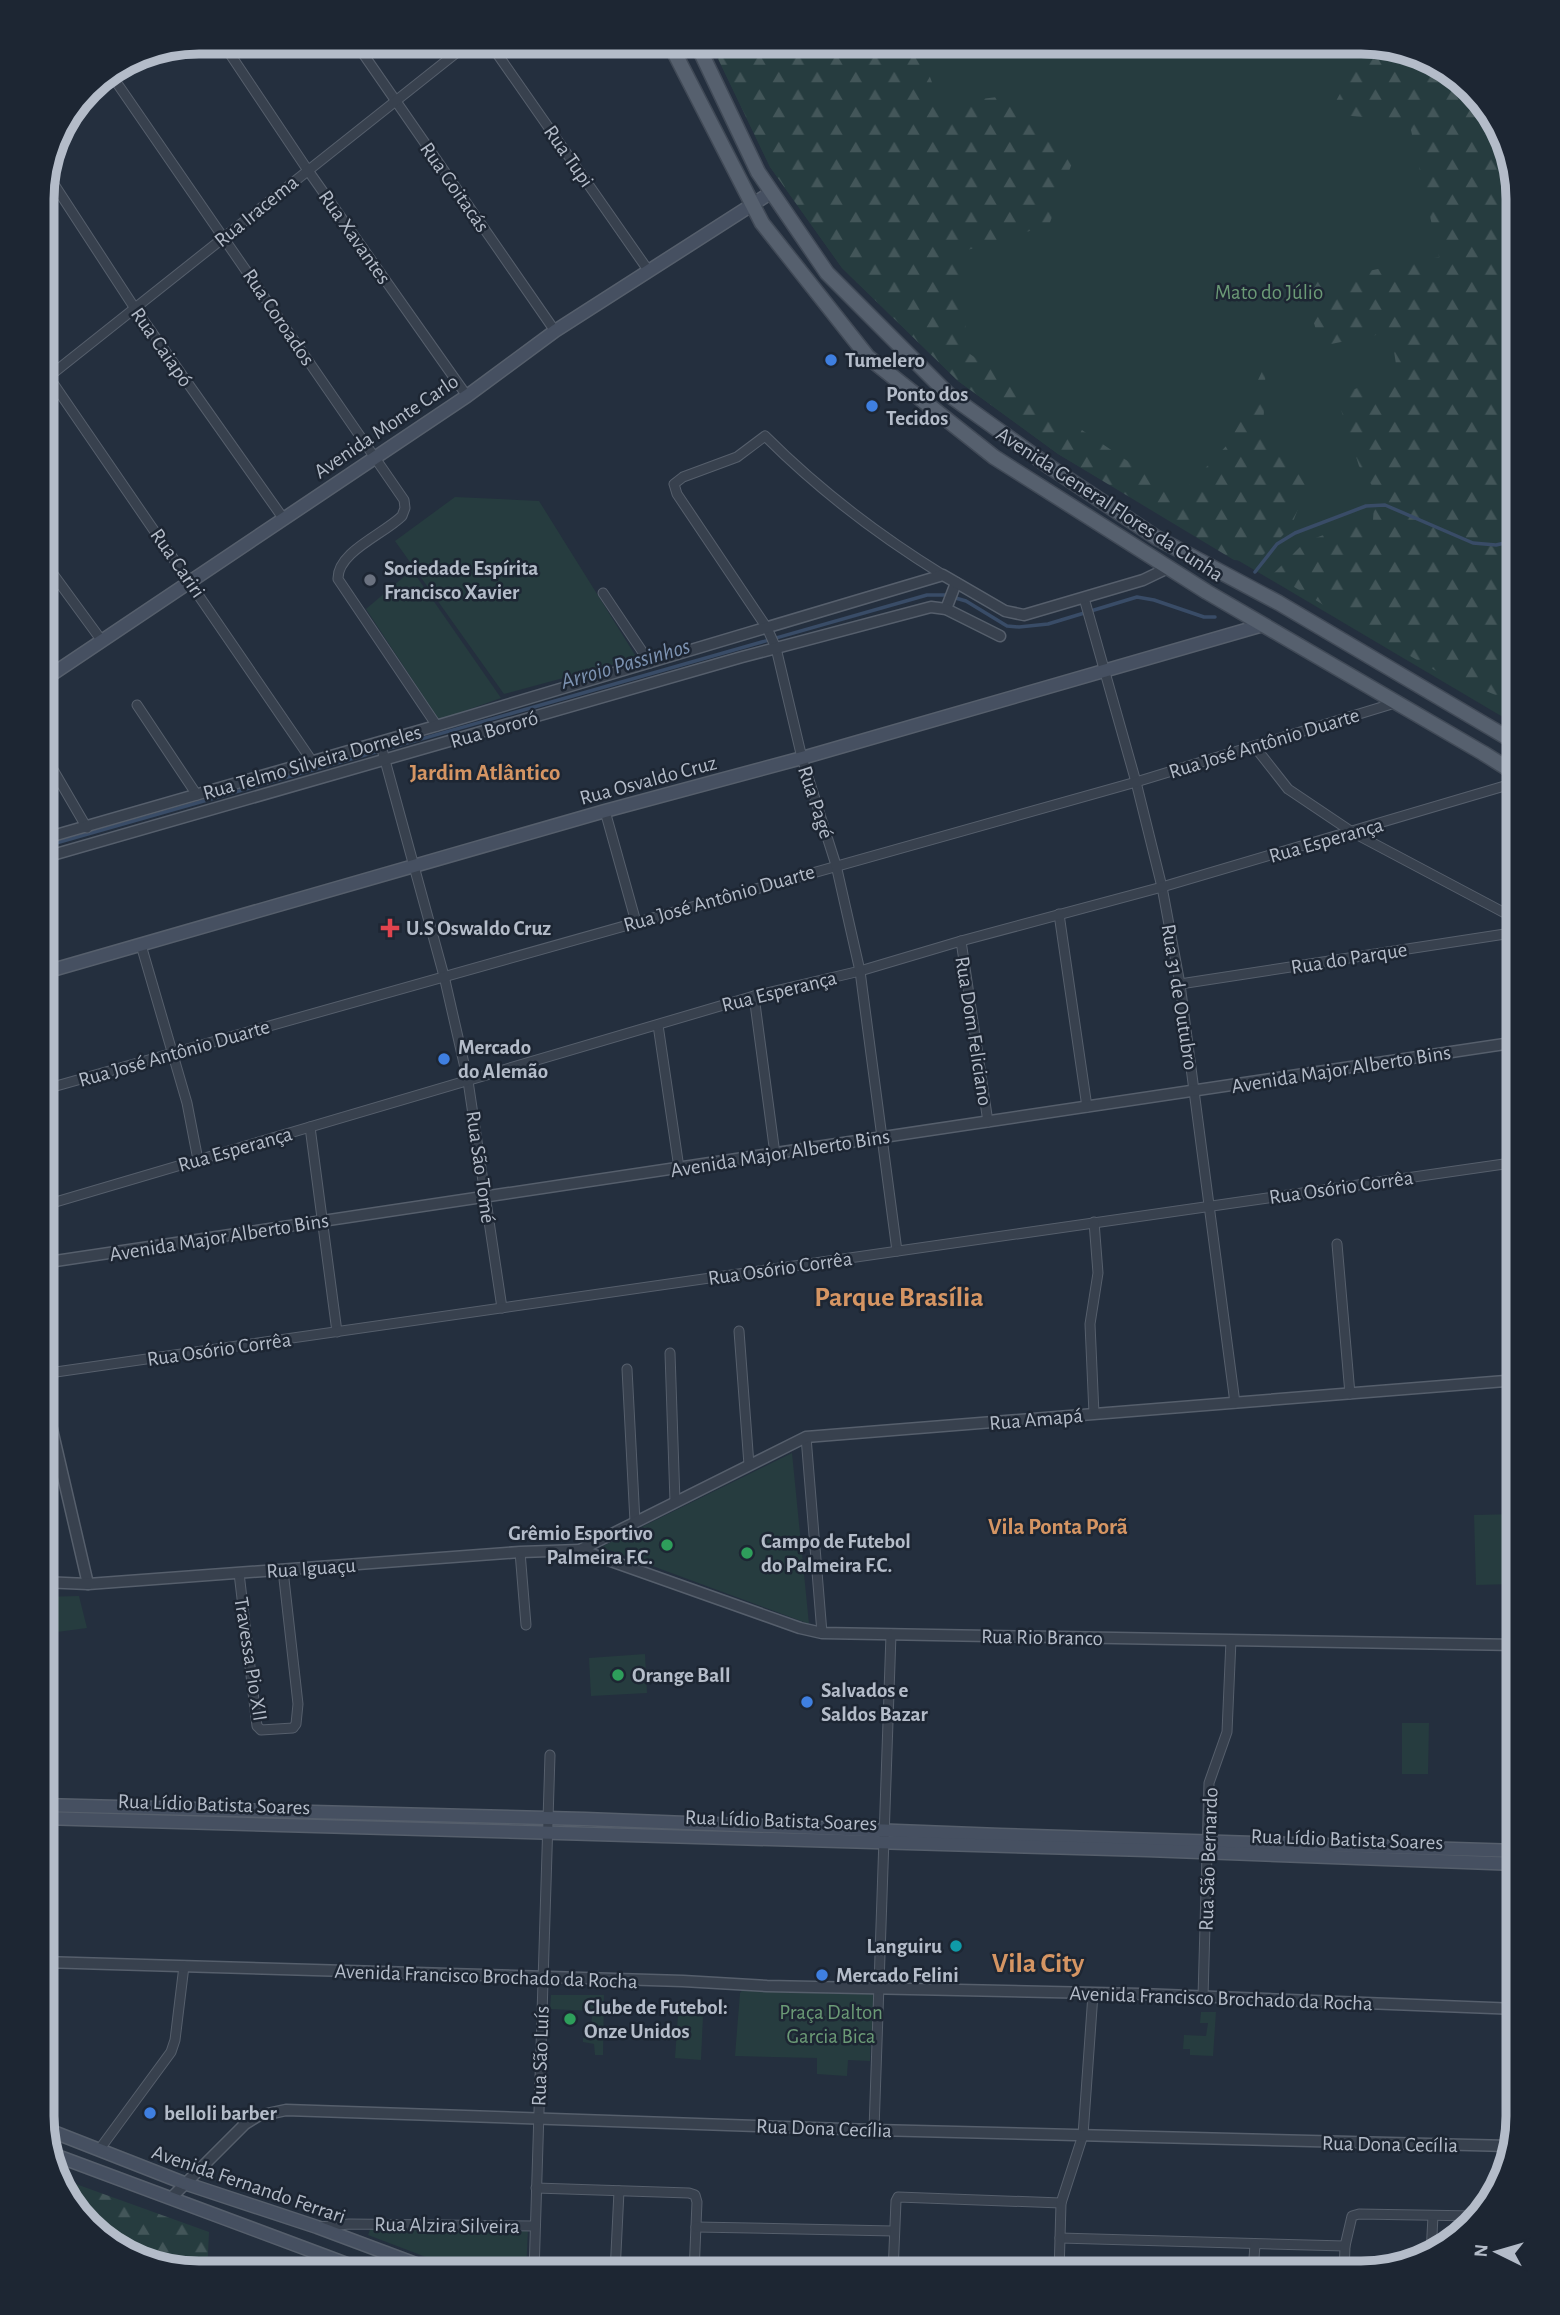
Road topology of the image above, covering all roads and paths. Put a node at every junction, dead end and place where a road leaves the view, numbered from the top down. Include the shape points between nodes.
1 (231, 55) edge
2 (364, 55) edge
3 (453, 55) edge
4 (498, 55) edge
5 (676, 55) edge
6 (701, 55) edge
7 (116, 81) edge
8 (395, 101) junction
9 (307, 169) junction
10 (55, 186) edge
11 (772, 192) junction
12 (752, 204) junction
13 (225, 237) junction
14 (648, 270) junction
15 (134, 307) junction
16 (555, 331) junction
17 (55, 372) edge
18 (55, 391) edge
19 (467, 396) junction
20 (375, 458) junction
21 (283, 519) junction
22 (1157, 538) junction
23 (1168, 568) junction
24 (943, 575) junction
25 (55, 576) edge
26 (191, 581) junction
27 (603, 593) dead end
28 (951, 596) junction
29 (1085, 603) junction
30 (1279, 603) junction
31 (1263, 625) junction
32 (768, 629) junction
33 (1000, 636) dead end
34 (102, 641) junction
35 (775, 647) junction
36 (650, 663) junction
37 (1104, 672) junction
38 (55, 673) edge
39 (1395, 703) junction
40 (137, 705) dead end
41 (438, 726) junction
42 (1506, 737) edge
43 (380, 744) junction
44 (1255, 747) junction
45 (802, 758) junction
46 (384, 759) junction
47 (312, 761) junction
48 (1506, 767) edge
49 (55, 773) edge
50 (1136, 782) junction
51 (1506, 786) edge
52 (197, 795) junction
53 (605, 811) junction
54 (87, 828) junction
55 (1352, 832) junction
56 (55, 836) edge
57 (55, 854) edge
58 (836, 865) junction
59 (414, 866) junction
60 (1162, 887) junction
61 (1059, 914) junction
62 (1506, 914) edge
63 (636, 922) junction
64 (1506, 934) edge
65 (961, 941) junction
66 (141, 945) junction
67 (55, 969) edge
68 (860, 971) junction
69 (444, 976) junction
70 (1180, 984) junction
71 (754, 996) junction
72 (658, 1025) junction
73 (1506, 1044) edge
74 (172, 1053) junction
75 (468, 1081) junction
76 (55, 1086) edge
77 (1194, 1091) junction
78 (1087, 1107) junction
79 (988, 1122) junction
80 (310, 1127) junction
81 (881, 1138) junction
82 (775, 1154) junction
83 (198, 1160) junction
84 (1506, 1163) edge
85 (679, 1168) junction
86 (485, 1197) junction
87 (54, 1202) edge
88 (1209, 1206) junction
89 (322, 1222) junction
90 (1094, 1223) junction
91 (1336, 1244) dead end
92 (897, 1251) junction
93 (54, 1261) edge
94 (502, 1308) junction
95 (739, 1331) dead end
96 (337, 1332) junction
97 (670, 1353) dead end
98 (627, 1369) dead end
99 (54, 1372) edge
100 (1506, 1381) edge
101 (1350, 1394) junction
102 (1235, 1403) junction
103 (1094, 1414) junction
104 (806, 1437) junction
105 (54, 1439) edge
106 (750, 1465) junction
107 (675, 1502) junction
108 (635, 1522) junction
109 (580, 1550) junction
110 (520, 1552) junction
111 (284, 1570) junction
112 (239, 1573) junction
113 (54, 1583) edge
114 (88, 1584) junction
115 (526, 1625) dead end
116 (822, 1633) junction
117 (891, 1634) junction
118 (1231, 1640) junction
119 (1506, 1645) edge
120 (550, 1755) dead end
121 (54, 1806) edge
122 (353, 1813) junction
123 (425, 1815) junction
124 (465, 1816) junction
125 (212, 1817) junction
126 (54, 1818) edge
127 (548, 1818) junction
128 (353, 1827) junction
129 (424, 1829) junction
130 (660, 1829) junction
131 (465, 1831) junction
132 (547, 1834) junction
133 (884, 1837) junction
134 (1208, 1847) junction
135 (1506, 1851) edge
136 (1412, 1854) junction
137 (1506, 1863) edge
138 (54, 1965) edge
139 (184, 1966) junction
140 (543, 1978) junction
141 (878, 1987) junction
142 (1093, 1994) junction
143 (1203, 1997) junction
144 (1506, 2009) edge
145 (538, 2118) junction
146 (874, 2130) junction
147 (55, 2133) edge
148 (1083, 2135) junction
149 (1503, 2146) edge
150 (99, 2150) junction
151 (60, 2157) edge
152 (184, 2183) junction
153 (536, 2188) junction
154 (619, 2191) junction
155 (171, 2198) junction
156 (1061, 2203) junction
157 (1433, 2216) junction
158 (1465, 2216) edge
159 (535, 2226) junction
160 (317, 2227) junction
161 (696, 2227) junction
162 (894, 2231) junction
163 (1060, 2238) junction
164 (1432, 2241) edge
165 (1255, 2244) junction
166 (1345, 2246) junction
167 (337, 2260) edge
168 (406, 2260) edge
169 (534, 2260) edge
170 (616, 2260) edge
171 (695, 2260) edge
172 (893, 2261) edge
173 (1059, 2261) edge
174 (1254, 2261) edge
175 (1345, 2261) edge

1 - 9 street, Rua Xavantes
2 - 8 street, Rua Goitacás
3 - 8 street, Rua Iracema
4 - 14 street, Rua Tupi
5 - 12 main road, Avenida General Flores da Cunha
6 - 11 main road, Avenida General Flores da Cunha
7 - 13 street, Rua Coroados
8 - 9 street, Rua Iracema
8 - 16 street, Rua Goitacás
9 - 13 street, Rua Iracema
9 - 19 street, Rua Xavantes
10 - 15 street, Rua Caiapó
11 - 12 main road, Avenida Monte Carlo
11 - 22 main road, Avenida General Flores da Cunha via 827,273 948,394
12 - 14 main road, Avenida Monte Carlo
12 - 23 main road, Avenida General Flores da Cunha via 867,357 994,457
13 - 15 street, Rua Iracema
13 - 20 street, Rua Coroados
14 - 16 main road, Avenida Monte Carlo
15 - 17 street, Rua Iracema
15 - 21 street, Rua Caiapó
16 - 19 main road, Avenida Monte Carlo
18 - 26 street, Rua Cariri
19 - 20 main road, Avenida Monte Carlo
20 - 21 main road, Avenida Monte Carlo
20 - 41 street, Rua Coroados via 401,493 405,508 395,524 346,557 338,579
21 - 26 main road, Avenida Monte Carlo
22 - 23 main road
22 - 30 main road, Avenida General Flores da Cunha
23 - 29 street
23 - 31 main road, Avenida General Flores da Cunha
24 - 28 street
24 - 32 street, Rua Telmo Silveira Dorneles
24 - 32 street, Rua Pagé via 860,520 765,436 737,457 678,480 674,489
25 - 34 street
26 - 34 main road, Avenida Monte Carlo
26 - 47 street, Rua Cariri
27 - 36 street
28 - 29 street via 1024,615
28 - 33 street
28 - 35 street, Rua Bororó via 931,607
29 - 37 street, Rua 31 de Outubro
30 - 31 main road
30 - 42 main road, Avenida General Flores da Cunha
31 - 37 main road, Rua Osvaldo Cruz
31 - 39 main road, Avenida General Flores da Cunha
32 - 35 street, Rua Pagé
32 - 36 street, Rua Telmo Silveira Dorneles
34 - 38 main road, Avenida Monte Carlo
35 - 45 street, Rua Pagé
35 - 46 street, Rua Bororó
36 - 41 street, Rua Telmo Silveira Dorneles
37 - 45 main road, Rua Osvaldo Cruz
37 - 50 street, Rua 31 de Outubro
39 - 44 street, Rua José Antônio Duarte
39 - 48 main road, Avenida General Flores da Cunha
40 - 52 street
41 - 43 street, Rua Telmo Silveira Dorneles
43 - 46 street, Rua São Tomé
43 - 47 street, Rua Telmo Silveira Dorneles
44 - 50 street, Rua José Antônio Duarte
44 - 55 street via 1288,789
45 - 53 main road, Rua Osvaldo Cruz
45 - 58 street, Rua Pagé
46 - 57 street, Rua Bororó
46 - 59 street, Rua São Tomé
47 - 52 street, Rua Telmo Silveira Dorneles
49 - 54 street
50 - 58 street, Rua José Antônio Duarte
50 - 60 street, Rua 31 de Outubro
51 - 55 street, Rua Esperança
52 - 54 street, Rua Telmo Silveira Dorneles
53 - 59 main road, Rua Osvaldo Cruz
53 - 63 street
54 - 56 street, Rua Telmo Silveira Dorneles
55 - 60 street, Rua Esperança
55 - 62 street
58 - 63 street, Rua José Antônio Duarte
58 - 68 street, Rua Pagé
59 - 66 main road, Rua Osvaldo Cruz
59 - 69 street, Rua São Tomé
60 - 61 street, Rua Esperança
60 - 70 street, Rua 31 de Outubro
61 - 65 street, Rua Esperança
61 - 78 street
63 - 69 street, Rua José Antônio Duarte
64 - 70 street, Rua do Parque
65 - 68 street, Rua Esperança
65 - 79 street, Rua Dom Feliciano
66 - 67 main road, Rua Osvaldo Cruz
66 - 74 street
68 - 71 street, Rua Esperança
68 - 81 street, Rua Pagé
69 - 74 street, Rua José Antônio Duarte
69 - 75 street, Rua São Tomé
70 - 77 street, Rua 31 de Outubro
71 - 72 street, Rua Esperança
71 - 82 street
72 - 75 street, Rua Esperança
72 - 85 street
73 - 77 street, Avenida Major Alberto Bins
74 - 76 street, Rua José Antônio Duarte
74 - 83 street
75 - 80 street, Rua Esperança
75 - 86 street, Rua São Tomé
77 - 78 street, Avenida Major Alberto Bins
77 - 88 street, Rua 31 de Outubro
78 - 79 street, Avenida Major Alberto Bins
79 - 81 street, Avenida Major Alberto Bins
80 - 83 street, Rua Esperança
80 - 89 street
81 - 82 street, Avenida Major Alberto Bins
81 - 92 street, Rua Pagé
82 - 85 street, Avenida Major Alberto Bins
83 - 87 street, Rua Esperança
84 - 88 street, Rua Osório Corrêa
85 - 86 street, Avenida Major Alberto Bins
86 - 89 street, Avenida Major Alberto Bins
86 - 94 street, Rua São Tomé
88 - 90 street, Rua Osório Corrêa
88 - 102 street, Rua 31 de Outubro
89 - 93 street, Avenida Major Alberto Bins
89 - 96 street
90 - 92 street, Rua Osório Corrêa
90 - 103 street via 1098,1273 1090,1324
91 - 101 street
92 - 94 street, Rua Osório Corrêa
94 - 96 street, Rua Osório Corrêa
95 - 106 street
96 - 99 street, Rua Osório Corrêa
97 - 107 street
98 - 108 street
100 - 101 street, Rua Amapá
101 - 102 street, Rua Amapá
102 - 103 street, Rua Amapá
103 - 104 street, Rua Amapá
104 - 106 street, Rua Amapá
104 - 116 street
105 - 114 street
106 - 107 street, Rua Amapá
107 - 108 street, Rua Amapá
108 - 109 street, Rua Amapá
109 - 110 street, Rua Iguaçu
109 - 116 street, Rua Rio Branco
110 - 111 street, Rua Iguaçu
110 - 115 street
111 - 112 street, Rua Iguaçu
111 - 112 street, Travessa Pio XII via 298,1704 293,1728 258,1728
112 - 114 street, Rua Iguaçu
113 - 114 street, Rua Iguaçu
116 - 117 street, Rua Rio Branco
117 - 118 street, Rua Rio Branco
117 - 133 street
118 - 119 street, Rua Rio Branco
118 - 134 street, Rua São Bernardo via 1227,1732 1209,1783
120 - 127 street, Rua São Luís
121 - 125 main road, Rua Lídio Batista Soares
122 - 123 main road, Rua Lídio Batista Soares
122 - 125 main road, Rua Lídio Batista Soares
122 - 128 main road
123 - 124 main road, Rua Lídio Batista Soares
123 - 129 main road
124 - 127 main road, Rua Lídio Batista Soares
124 - 131 main road
125 - 126 main road, Rua Lídio Batista Soares
125 - 128 main road, Rua Lídio Batista Soares
127 - 130 main road, Rua Lídio Batista Soares
127 - 132 street, Rua São Luís
128 - 129 main road, Rua Lídio Batista Soares
129 - 131 main road, Rua Lídio Batista Soares
130 - 132 main road, Rua Lídio Batista Soares
130 - 133 main road, Rua Lídio Batista Soares
131 - 132 main road, Rua Lídio Batista Soares
132 - 140 street, Rua São Luís
133 - 134 main road, Rua Lídio Batista Soares
133 - 141 street
134 - 136 main road, Rua Lídio Batista Soares
134 - 143 street, Rua São Bernardo
135 - 136 main road, Rua Lídio Batista Soares
136 - 137 main road, Rua Lídio Batista Soares
138 - 139 street, Avenida Francisco Brochado da Rocha
139 - 140 street, Avenida Francisco Brochado da Rocha
139 - 150 street via 171,2052
140 - 141 street, Avenida Francisco Brochado da Rocha
140 - 145 street, Rua São Luís
141 - 142 street, Avenida Francisco Brochado da Rocha
141 - 146 street
142 - 143 street, Avenida Francisco Brochado da Rocha
142 - 148 street
143 - 144 street, Avenida Francisco Brochado da Rocha
145 - 146 street, Rua Dona Cecília
145 - 152 street, Rua Dona Cecília via 272,2112 245,2124
145 - 153 street, Rua São Luís
146 - 148 street, Rua Dona Cecília
147 - 150 main road, Avenida Fernando Ferrari
148 - 149 street, Rua Dona Cecília
148 - 156 street
150 - 152 main road, Avenida Fernando Ferrari
151 - 155 main road, Avenida Fernando Ferrari
152 - 155 street, Rua Dona Cecília
152 - 160 main road, Avenida Fernando Ferrari
153 - 154 street
153 - 159 street, Rua São Luís
154 - 161 street via 695,2195
154 - 170 street
155 - 167 main road, Avenida Fernando Ferrari
156 - 162 street via 898,2197
156 - 163 street
157 - 158 street
157 - 164 street
157 - 166 street via 1352,2216
159 - 160 street, Rua Alzira Silveira
159 - 169 street, Rua São Luís
160 - 168 main road, Avenida Fernando Ferrari
161 - 162 street
161 - 171 street
162 - 172 street
163 - 165 street
163 - 173 street
165 - 166 street
165 - 174 street
166 - 175 street

